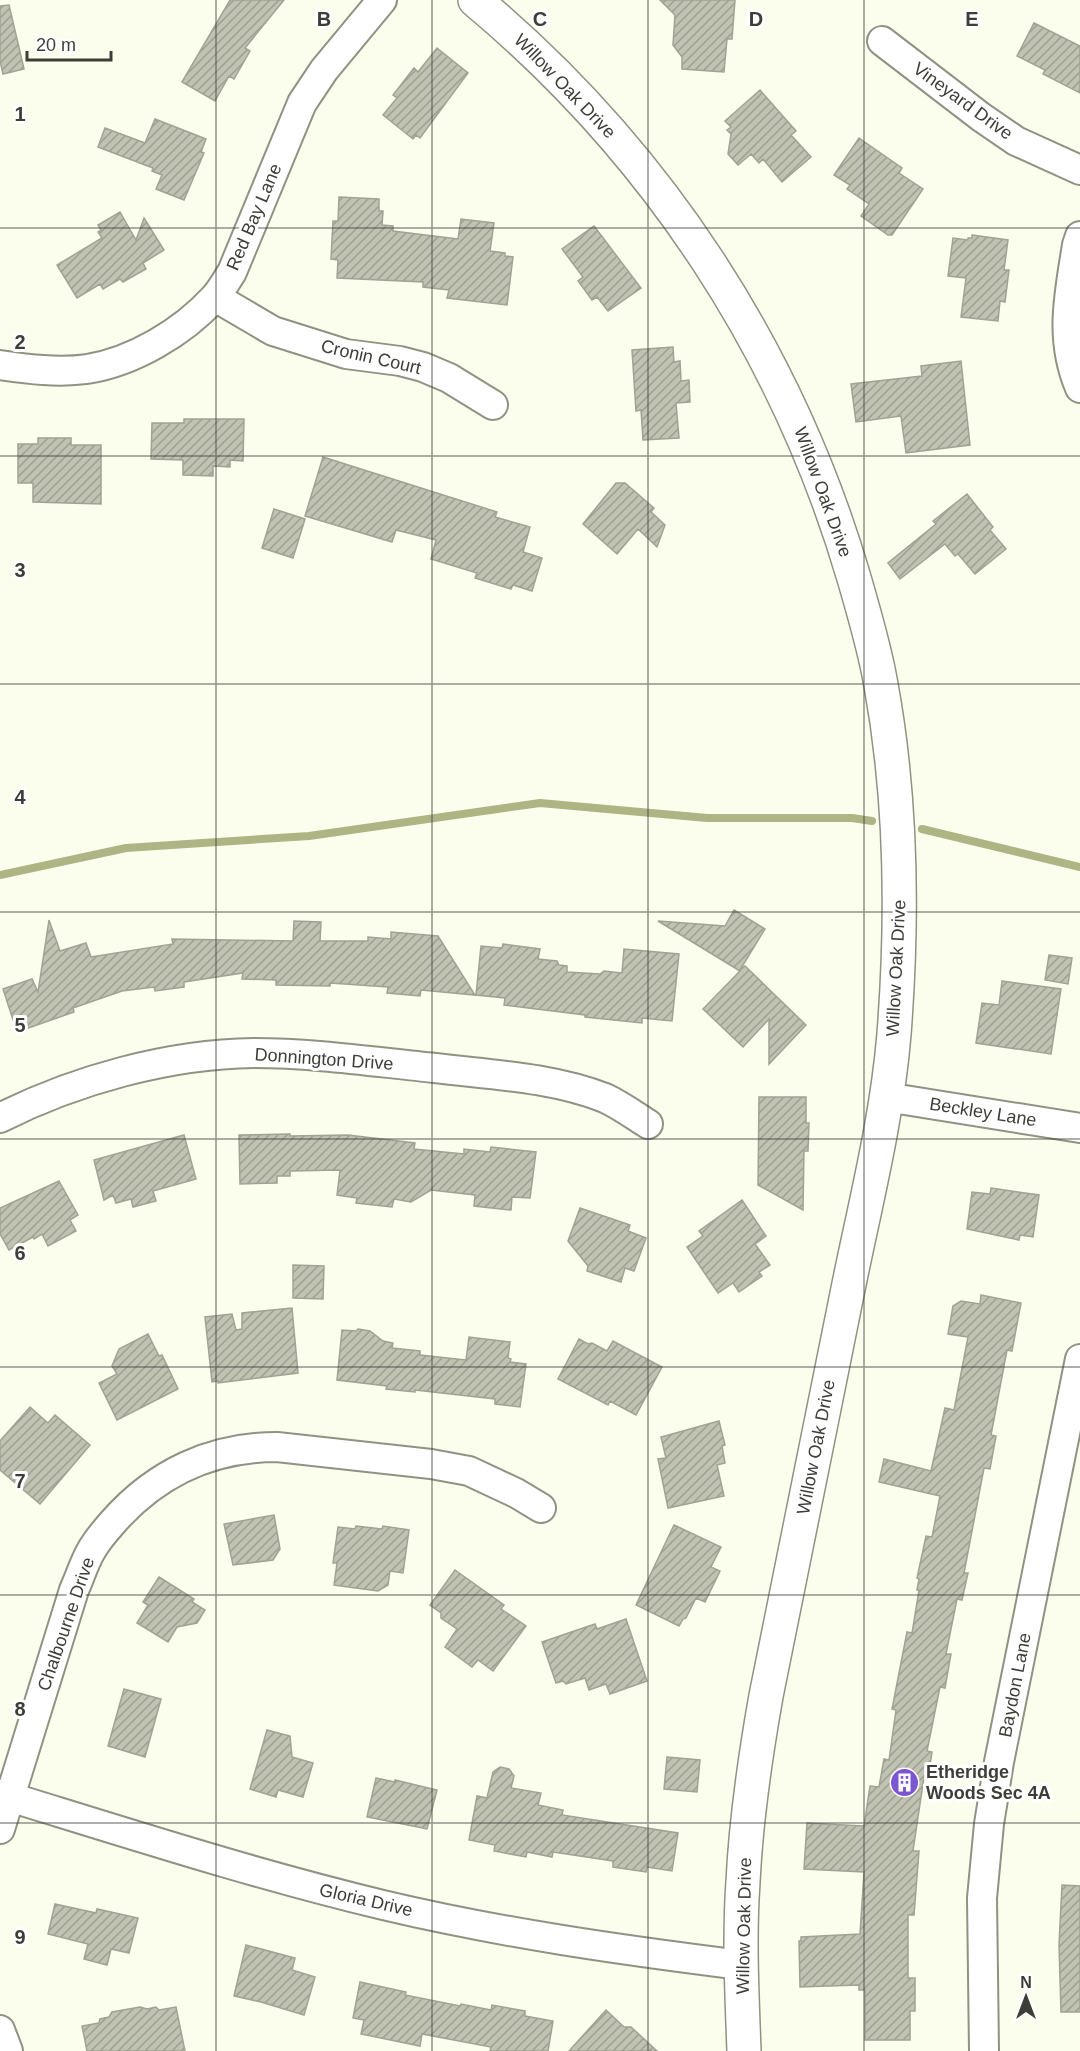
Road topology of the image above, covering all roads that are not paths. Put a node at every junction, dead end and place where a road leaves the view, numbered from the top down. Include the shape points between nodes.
1 (382, 0) edge
2 (475, 0) edge
3 (882, 41) dead end
4 (1080, 170) edge
5 (1080, 236) edge
6 (215, 297) junction
7 (0, 365) edge
8 (1080, 387) edge
9 (493, 405) dead end
10 (886, 1097) junction
11 (0, 1118) edge
12 (648, 1124) dead end
13 (1080, 1128) edge
14 (1080, 1359) edge
15 (541, 1508) dead end
16 (5, 1795) edge
17 (0, 1829) edge
18 (741, 1965) junction
19 (0, 2030) edge
20 (8, 2051) edge
21 (744, 2051) edge
22 (984, 2051) edge

1 - 6 street, Red Bay Lane via 302,103 232,272
2 - 10 street, Willow Oak Drive via 532,50 604,124 669,203 753,333 821,477 869,632 891,746 900,854 900,914 894,1037
3 - 4 street, Vineyard Drive via 1016,141
5 - 8 street via 1066,310 1071,360
6 - 7 street, Red Bay Lane via 190,322 139,354 87,369 42,370
6 - 9 street, Cronin Court via 273,331 346,354 423,367
10 - 13 street, Beckley Lane
10 - 18 street, Willow Oak Drive via 754,1766 742,1884
11 - 12 street, Donnington Drive via 80,1085 147,1066 254,1053 331,1057 549,1081 607,1099
14 - 22 street, Baydon Lane via 989,1824 982,1898
15 - 16 street, Chalbourne Drive via 470,1472 432,1464 277,1447 221,1454 172,1472 127,1506 90,1551
16 - 17 street, Chalbourne Drive
16 - 18 street, Gloria Drive via 192,1854 385,1906 528,1935
18 - 21 street, Willow Oak Drive
19 - 20 street

